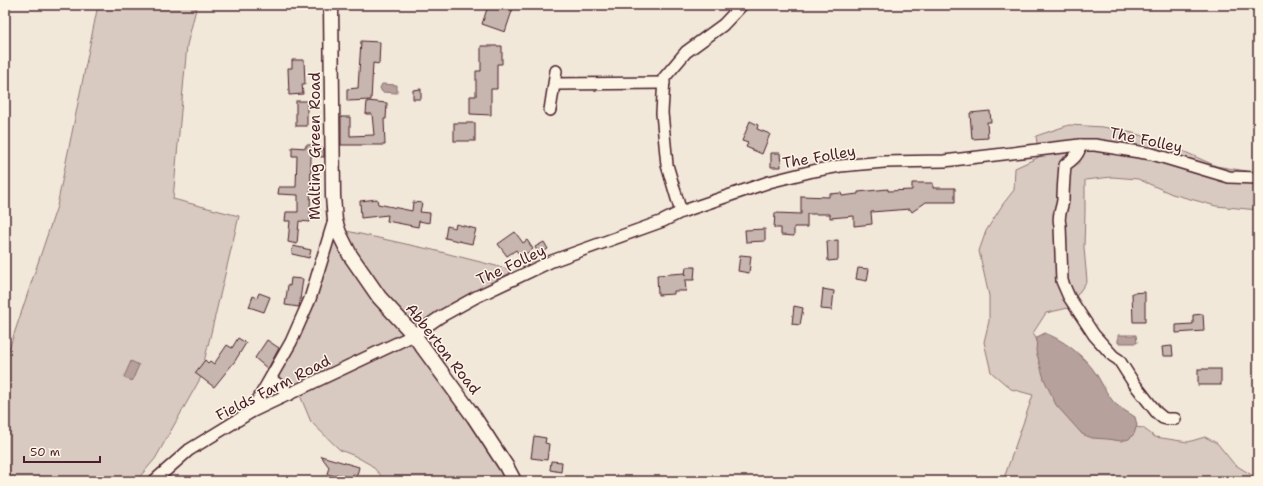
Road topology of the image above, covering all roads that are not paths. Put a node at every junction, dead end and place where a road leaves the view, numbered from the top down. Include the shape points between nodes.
1 (331, 5) edge
2 (742, 5) edge
3 (556, 71) dead end
4 (664, 83) junction
5 (555, 84) junction
6 (550, 110) dead end
7 (1080, 145) junction
8 (1258, 178) edge
9 (681, 212) junction
10 (335, 217) junction
11 (414, 335) junction
12 (271, 379) junction
13 (290, 394) junction
14 (251, 412) junction
15 (1175, 418) dead end
16 (154, 481) edge
17 (514, 481) edge

1 - 10 street, Malting Green Road
2 - 4 street via 724,25 686,52 664,78
3 - 5 street
4 - 5 street
4 - 9 street via 662,113 667,165
5 - 6 street
7 - 8 street, The Folley via 1152,154 1218,174
7 - 9 street, The Folley via 944,161 884,162 833,167 769,182
7 - 15 street via 1080,150 1065,165 1062,186 1063,202 1058,219 1062,281 1069,297 1094,335 1119,360 1157,412 1163,418
9 - 11 street, The Folley via 552,262 476,297
10 - 11 street, Abberton Road via 339,233 350,255 379,297
10 - 12 street, Malting Green Road via 310,300
11 - 13 street, Fields Farm Road
11 - 17 street, Abberton Road via 474,417
12 - 13 street
12 - 14 street, Malting Green Road
13 - 14 street, Fields Farm Road
14 - 16 street, Fields Farm Road via 189,450

